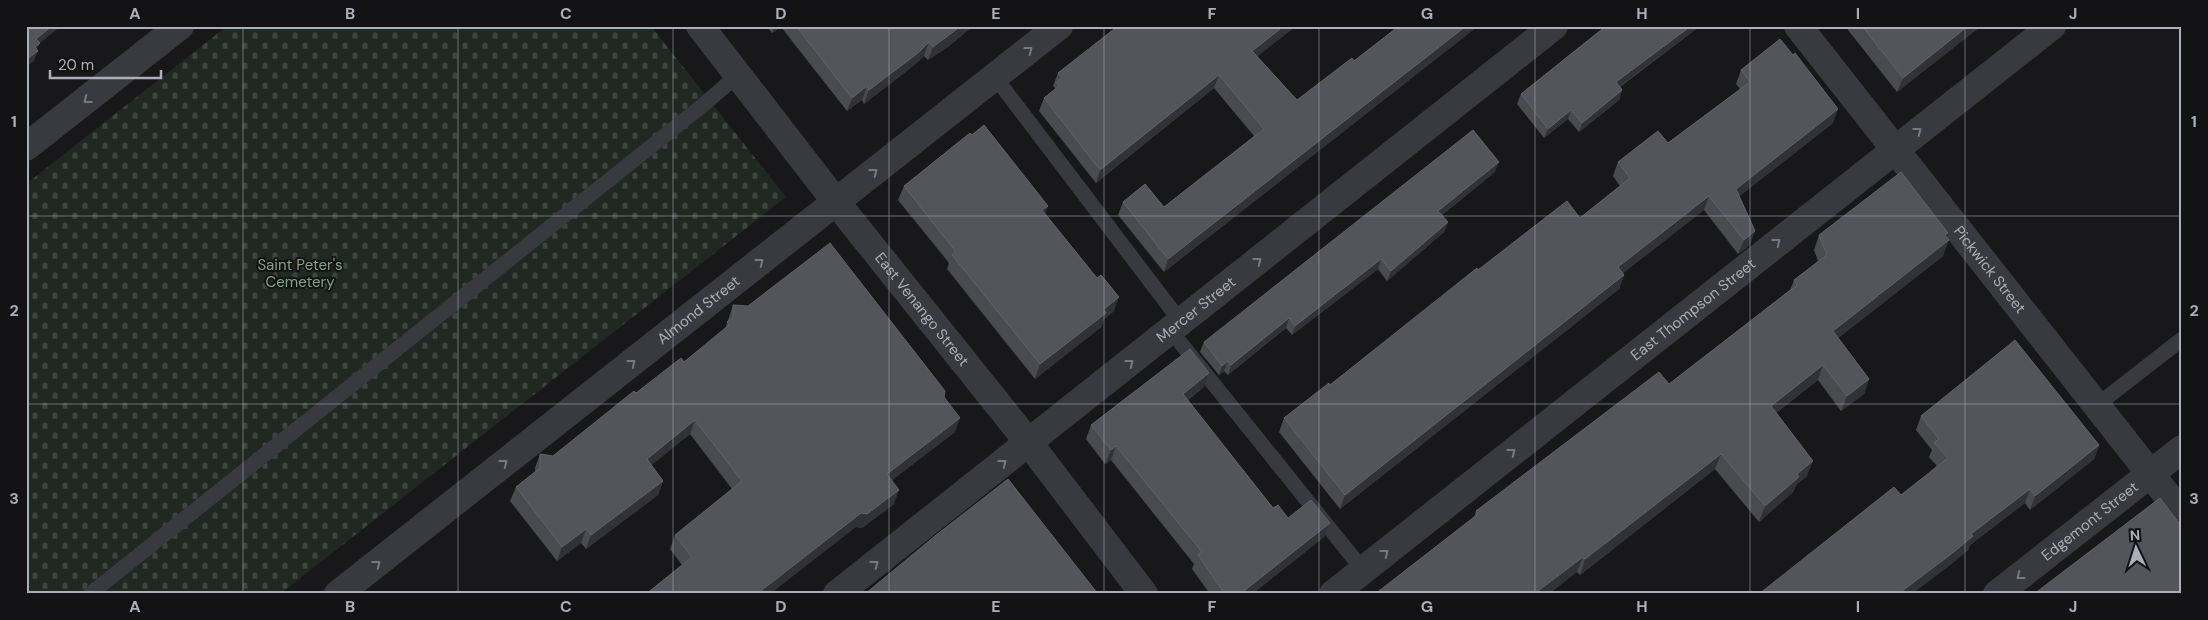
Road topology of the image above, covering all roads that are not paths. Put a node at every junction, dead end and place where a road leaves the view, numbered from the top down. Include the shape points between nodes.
1 (180, 26) edge
2 (700, 26) edge
3 (1059, 26) edge
4 (1554, 26) edge
5 (1798, 26) edge
6 (2052, 26) edge
7 (738, 75) junction
8 (995, 77) junction
9 (26, 147) edge
10 (1895, 149) junction
11 (836, 202) junction
12 (1176, 326) junction
13 (2182, 339) edge
14 (2096, 406) junction
15 (1029, 443) junction
16 (2182, 449) edge
17 (2150, 474) junction
18 (2182, 514) edge
19 (1363, 570) junction
20 (90, 594) edge
21 (338, 594) edge
22 (837, 594) edge
23 (1144, 594) edge
24 (1333, 594) edge
25 (1997, 594) edge

1 -> 9 street
2 - 7 street, East Venango Street
8 -> 3 street, Almond Street
12 -> 4 street, Mercer Street
5 - 10 street, Pickwick Street
10 -> 6 street, East Thompson Street
7 - 11 street, East Venango Street
7 - 20 lane
11 -> 8 street, Almond Street
8 - 12 lane
10 - 14 street, Pickwick Street
19 -> 10 street, East Thompson Street
11 - 15 street, East Venango Street
21 -> 11 street, Almond Street
15 -> 12 street, Mercer Street
12 - 19 lane
13 - 14 lane
14 - 17 street, Pickwick Street
22 -> 15 street, Mercer Street
15 - 23 street, East Venango Street
16 - 17 street, Edgemont Street
17 - 18 street, Pickwick Street
17 -> 25 street, Edgemont Street
19 - 24 street, East Thompson Street

